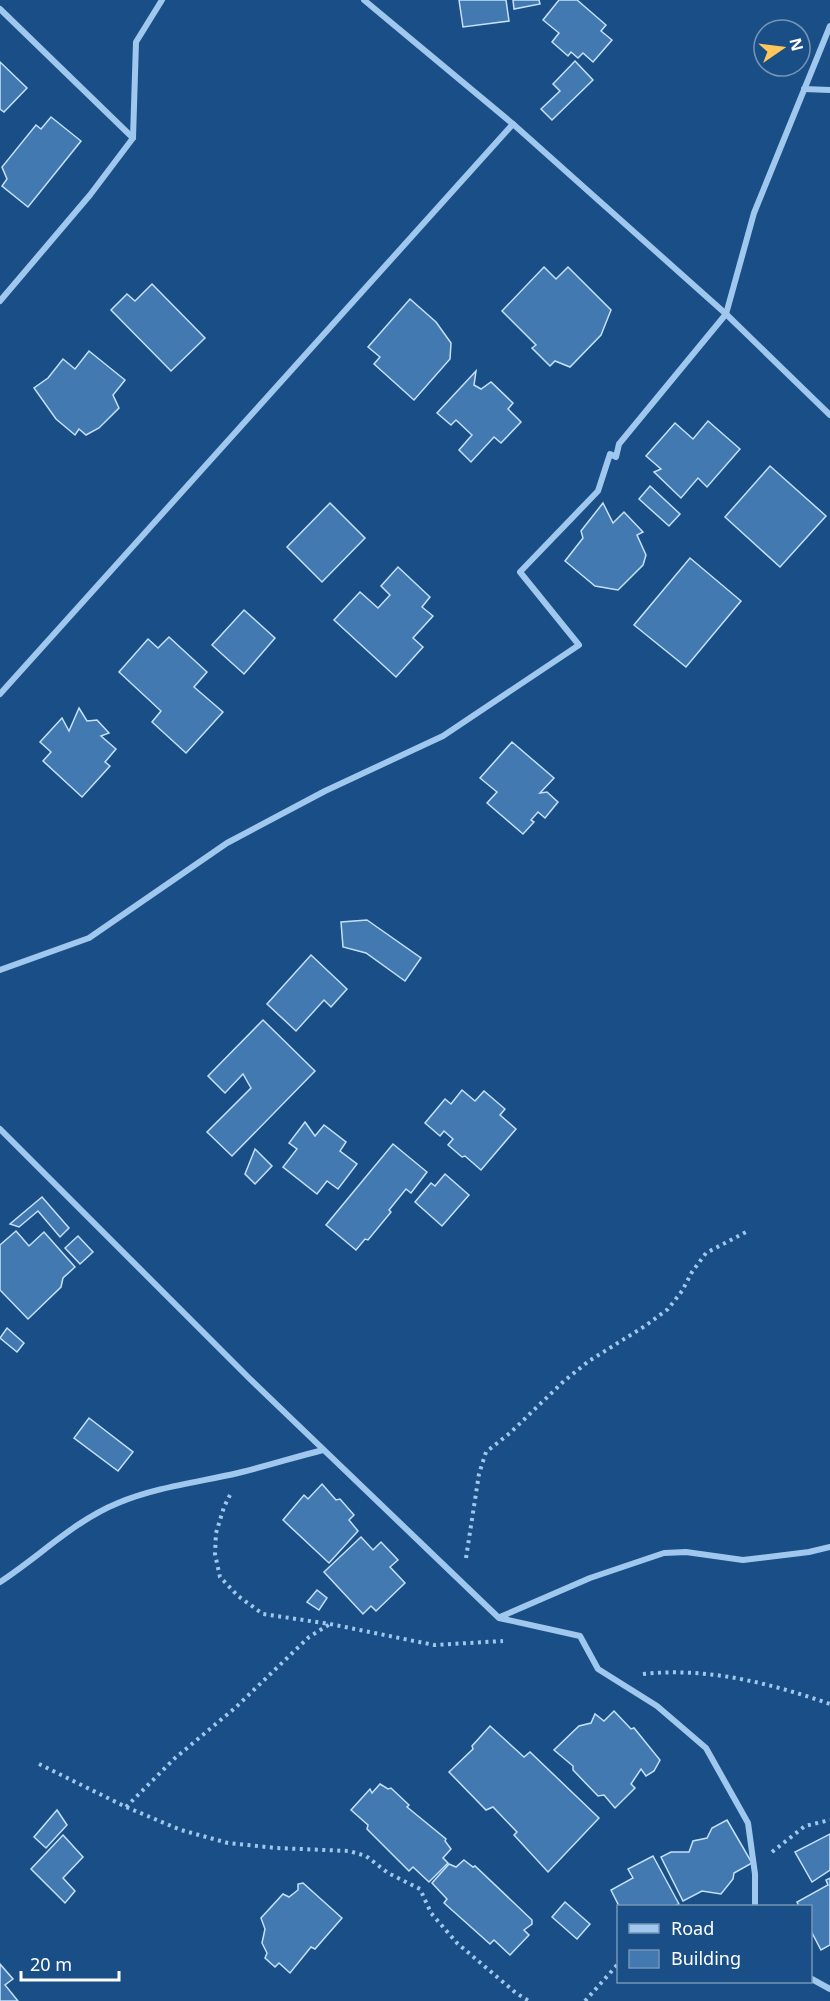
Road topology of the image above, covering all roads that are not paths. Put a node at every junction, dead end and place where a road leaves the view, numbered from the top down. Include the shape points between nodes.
1 (162, 0) edge
2 (364, 0) edge
3 (0, 9) edge
4 (830, 26) edge
5 (804, 89) junction
6 (830, 90) edge
7 (513, 124) junction
8 (133, 138) junction
9 (0, 301) edge
10 (726, 315) junction
11 (830, 416) edge
12 (0, 694) edge
13 (0, 970) edge
14 (0, 1130) edge
15 (323, 1450) junction
16 (830, 1547) edge
17 (0, 1582) edge
18 (499, 1618) junction
19 (755, 1905) edge
20 (812, 1979) edge
21 (830, 1989) edge

1 - 8 street via 136,42
2 - 7 street
3 - 8 street
4 - 5 street
5 - 6 street
5 - 10 street via 754,213
7 - 10 street
7 - 12 street
8 - 9 street
10 - 11 street
10 - 13 street via 619,444 616,457 610,454 598,491 520,572 579,645 443,736 325,791 227,843 89,938
14 - 15 street
15 - 17 street via 118,1502 77,1524
15 - 18 street
16 - 18 street via 743,1560 664,1553 590,1578
18 - 19 street via 580,1636 598,1669 657,1706 706,1748 748,1823
20 - 21 street

